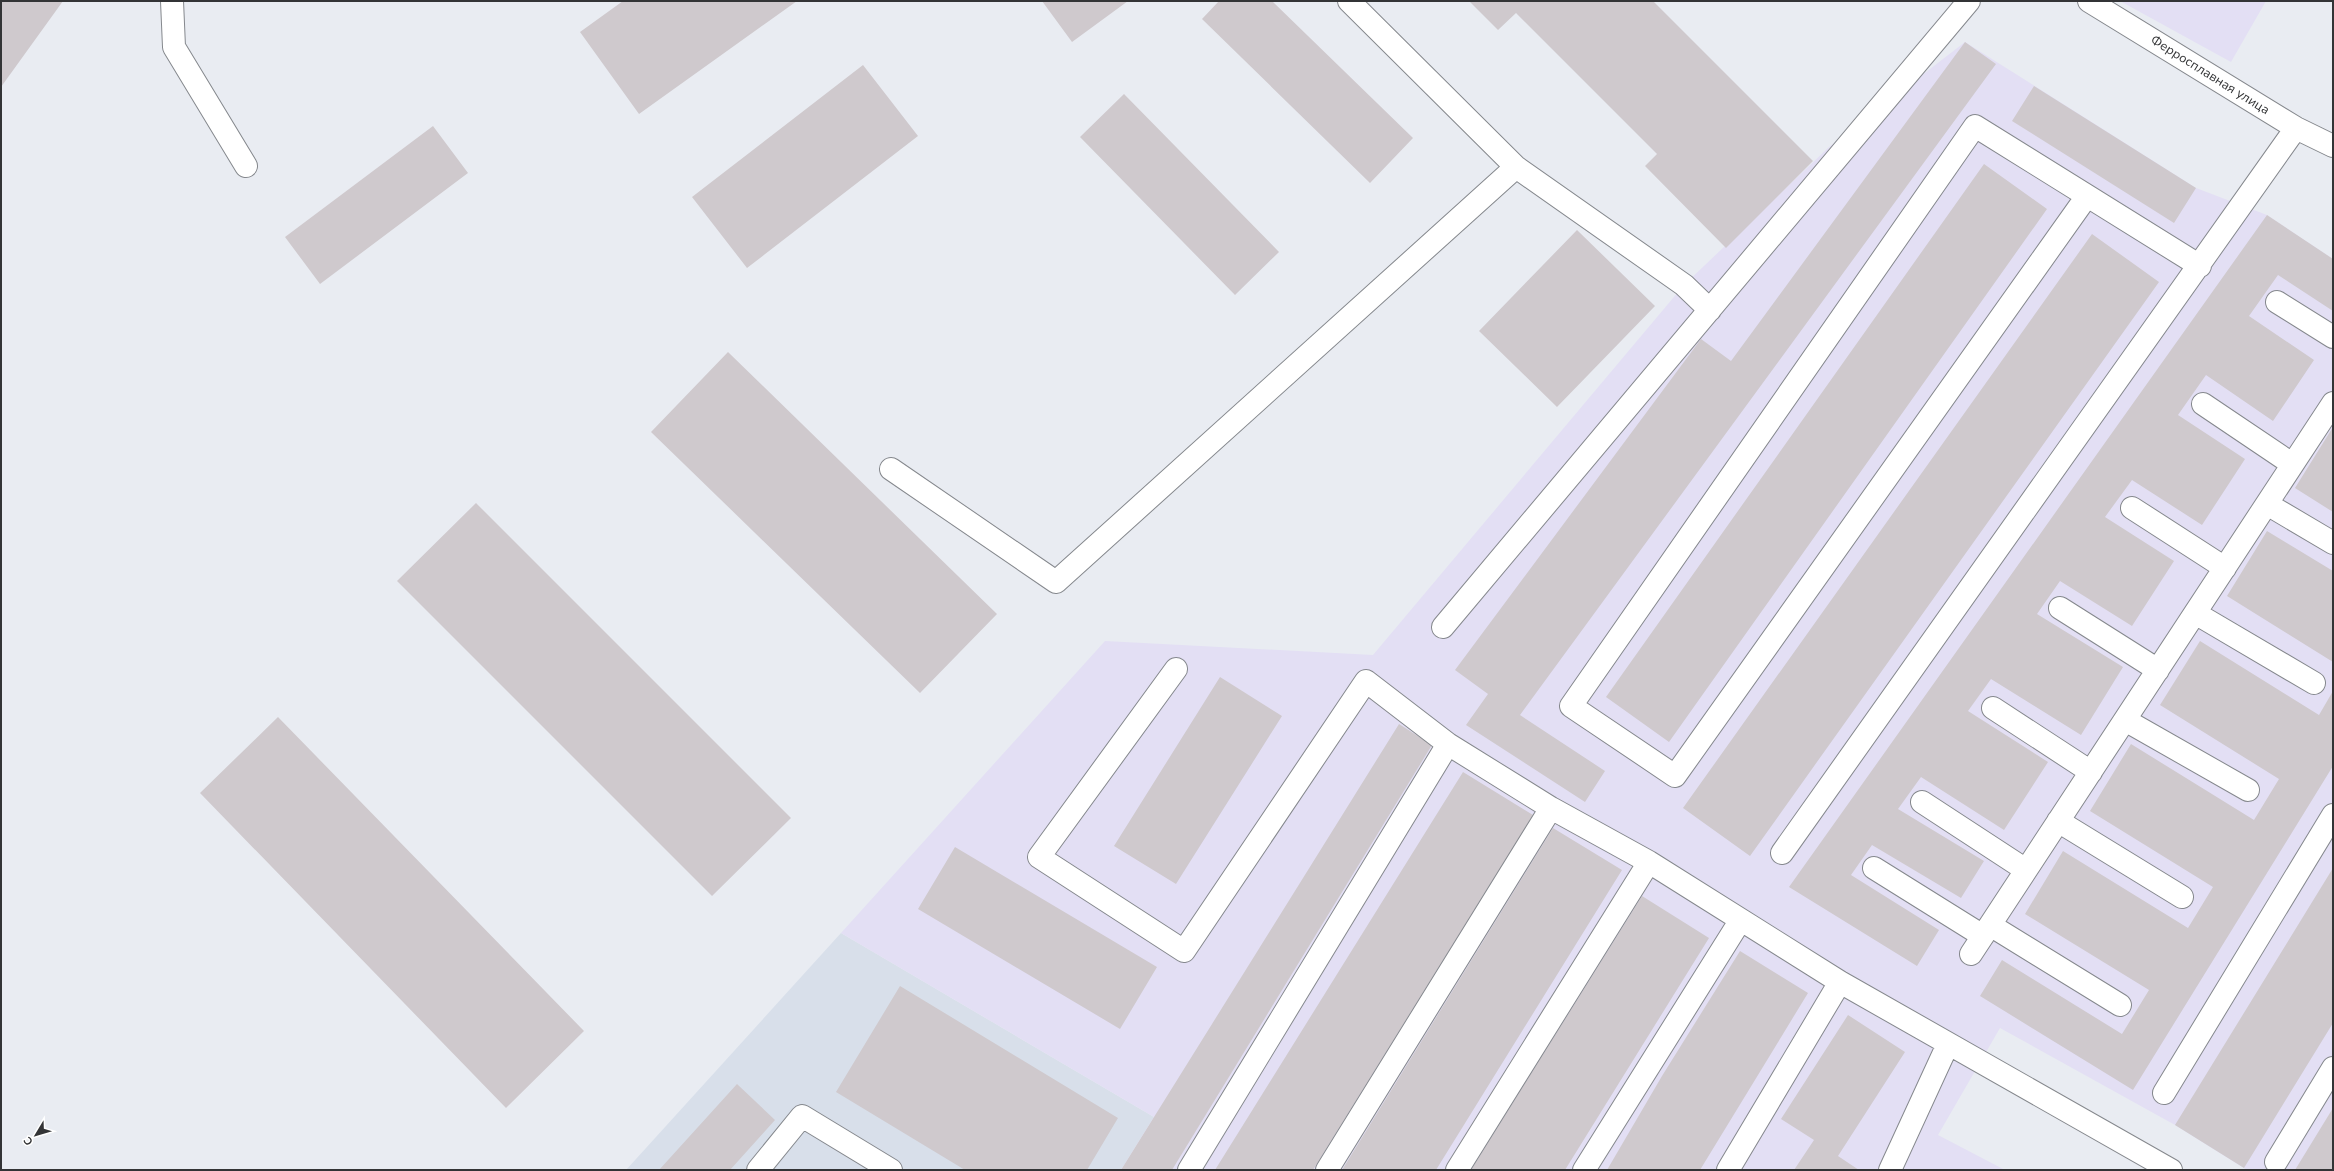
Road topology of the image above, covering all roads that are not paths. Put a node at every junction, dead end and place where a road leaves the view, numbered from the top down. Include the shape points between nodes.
1 (172, 1) edge
2 (1349, 1) edge
3 (1969, 1) edge
4 (2089, 1) edge
5 (2296, 128) junction
6 (2333, 146) edge
7 (246, 166) dead end
8 (1516, 167) junction
9 (2087, 196) junction
10 (2200, 266) junction
11 (2277, 302) dead end
12 (1710, 310) junction
13 (2333, 337) edge
14 (2333, 403) edge
15 (2203, 404) dead end
16 (2292, 464) junction
17 (891, 469) dead end
18 (2267, 504) junction
19 (2132, 508) dead end
20 (2333, 543) edge
21 (2225, 568) junction
22 (2060, 608) dead end
23 (2195, 613) junction
24 (1443, 627) dead end
25 (1176, 669) dead end
26 (2158, 670) junction
27 (2314, 683) dead end
28 (1993, 708) dead end
29 (2125, 720) junction
30 (1448, 744) junction
31 (2091, 772) junction
32 (2248, 790) dead end
33 (1922, 802) dead end
34 (1551, 808) junction
35 (2333, 815) edge
36 (2058, 821) junction
37 (1782, 853) dead end
38 (1648, 862) junction
39 (1874, 868) dead end
40 (2026, 870) junction
41 (2182, 897) dead end
42 (1740, 921) junction
43 (1982, 938) junction
44 (1840, 982) junction
45 (2120, 1005) dead end
46 (1948, 1044) junction
47 (2333, 1068) edge
48 (2164, 1093) dead end
49 (2276, 1162) dead end
50 (758, 1170) edge
51 (891, 1170) edge
52 (1189, 1170) edge
53 (1327, 1170) edge
54 (1457, 1170) edge
55 (1584, 1170) edge
56 (1728, 1170) edge
57 (1890, 1170) edge
58 (2171, 1170) edge

1 - 7 street via 174,47
2 - 8 street
3 - 12 street
4 - 5 street, Ферросплавная улица
5 - 6 street, Ферросплавная улица
5 - 10 street
8 - 12 street via 1684,285
8 - 17 street via 1056,582
9 - 9 street via 1975,126 1571,706 1675,776
9 - 10 street
10 - 37 street
11 - 13 street
12 - 24 street
14 - 16 street
15 - 16 street
16 - 18 street
18 - 20 street
18 - 21 street
19 - 21 street
21 - 23 street
22 - 26 street
23 - 26 street
23 - 27 street
25 - 30 street via 1039,856 1184,951 1366,681
26 - 29 street
28 - 31 street
29 - 31 street
29 - 32 street
30 - 34 street
30 - 52 street
31 - 36 street
33 - 40 street
34 - 38 street
34 - 53 street
35 - 48 street
36 - 40 street
36 - 41 street
38 - 42 street
38 - 54 street
39 - 43 street
40 - 43 street
42 - 44 street
42 - 55 street
43 - 45 street
44 - 46 street
44 - 56 street
46 - 57 street
46 - 58 street
47 - 49 street
50 - 51 street via 802,1116

